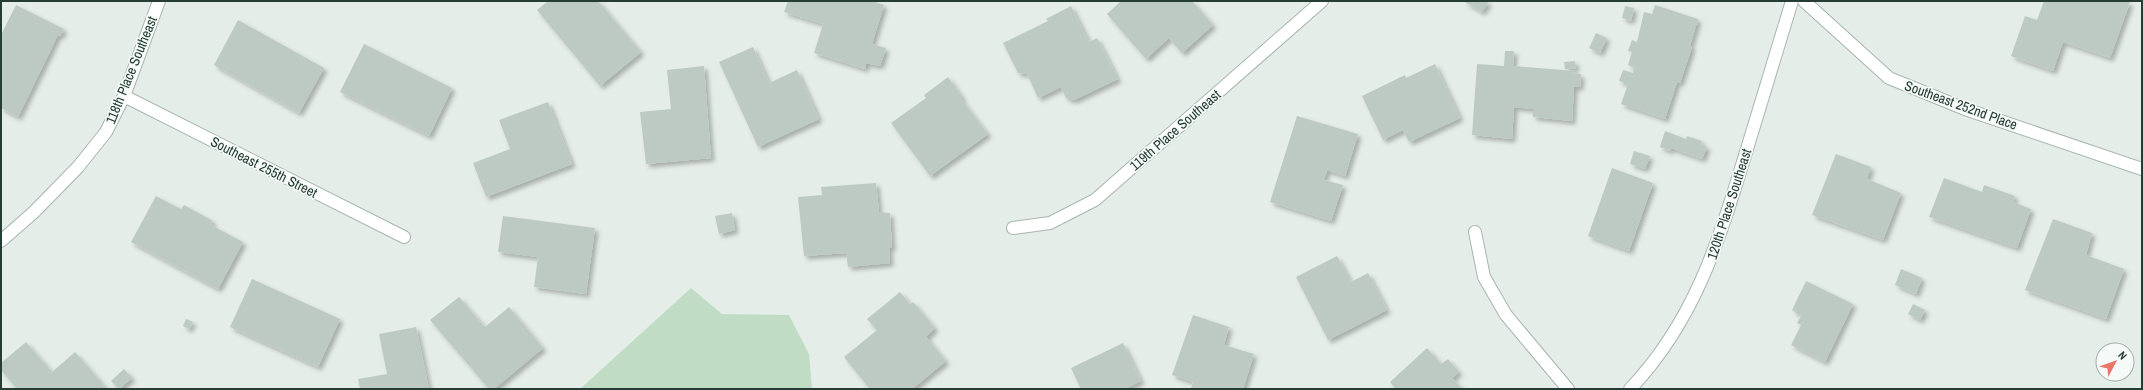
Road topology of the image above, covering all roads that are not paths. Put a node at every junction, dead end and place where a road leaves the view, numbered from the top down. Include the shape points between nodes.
1 (159, 1) edge
2 (1322, 1) edge
3 (1792, 1) edge
4 (1804, 1) edge
5 (124, 96) junction
6 (2142, 169) edge
7 (1013, 228) dead end
8 (1475, 232) dead end
9 (404, 237) dead end
10 (1, 241) edge
11 (1568, 389) edge
12 (1630, 389) edge

1 - 5 street, 118th Place Southeast
2 - 7 street, 119th Place Southeast via 1094,200 1050,223
3 - 12 street, 120th Place Southeast via 1732,198 1701,284 1676,331
4 - 6 street, Southeast 252nd Place via 1889,78 1965,108
5 - 9 street, Southeast 255th Street
5 - 10 street, 118th Place Southeast via 106,132 78,167
8 - 11 street via 1484,277 1503,308

